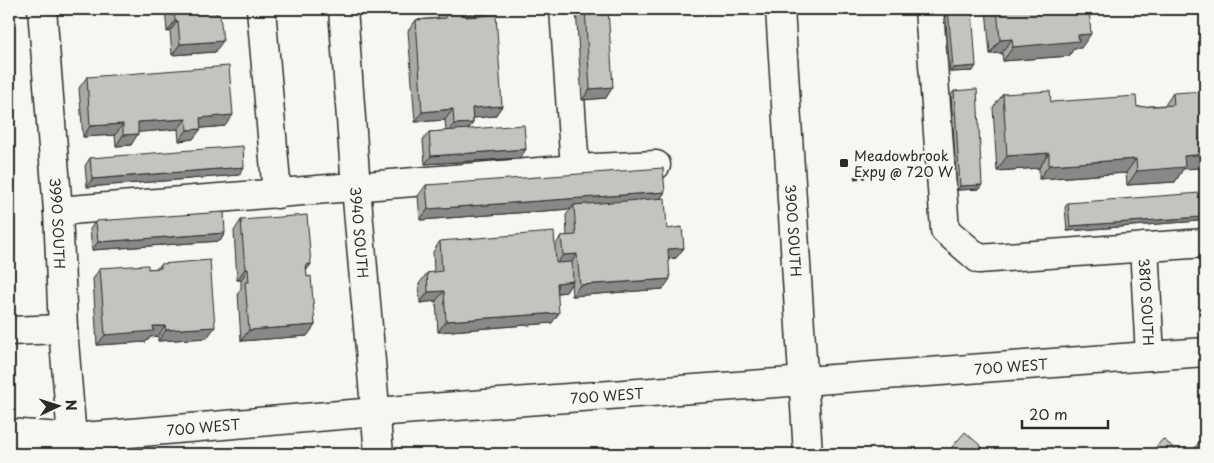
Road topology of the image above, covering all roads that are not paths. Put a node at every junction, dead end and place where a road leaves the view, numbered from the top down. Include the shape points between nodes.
1 (42, 9) edge
2 (261, 9) edge
3 (342, 9) edge
4 (564, 9) edge
5 (780, 9) edge
6 (930, 9) edge
7 (656, 165) dead end
8 (575, 169) junction
9 (356, 186) junction
10 (277, 194) junction
11 (58, 211) junction
12 (1205, 243) edge
13 (1144, 247) junction
14 (63, 329) junction
15 (9, 331) edge
16 (1205, 352) edge
17 (1150, 356) junction
18 (804, 381) junction
19 (375, 412) junction
20 (9, 433) edge
21 (72, 438) junction
22 (379, 454) edge
23 (808, 454) edge

1 - 11 street, 3990 SOUTH
2 - 10 street
3 - 9 street, 3940 SOUTH
4 - 8 street
5 - 18 street, 3900 SOUTH
6 - 13 street via 945,230 978,259
7 - 8 street
8 - 9 street
9 - 10 street
9 - 19 street, 3940 SOUTH
10 - 11 street
11 - 14 street, 3990 SOUTH
12 - 13 street
13 - 17 street, 3810 SOUTH
14 - 15 street
14 - 21 street, 3990 SOUTH
16 - 17 street, 700 WEST
17 - 18 street, 700 WEST
18 - 19 street, 700 WEST
18 - 23 street, 3900 SOUTH
19 - 21 street, 700 WEST
19 - 22 street, 3940 SOUTH
20 - 21 street, 700 WEST

